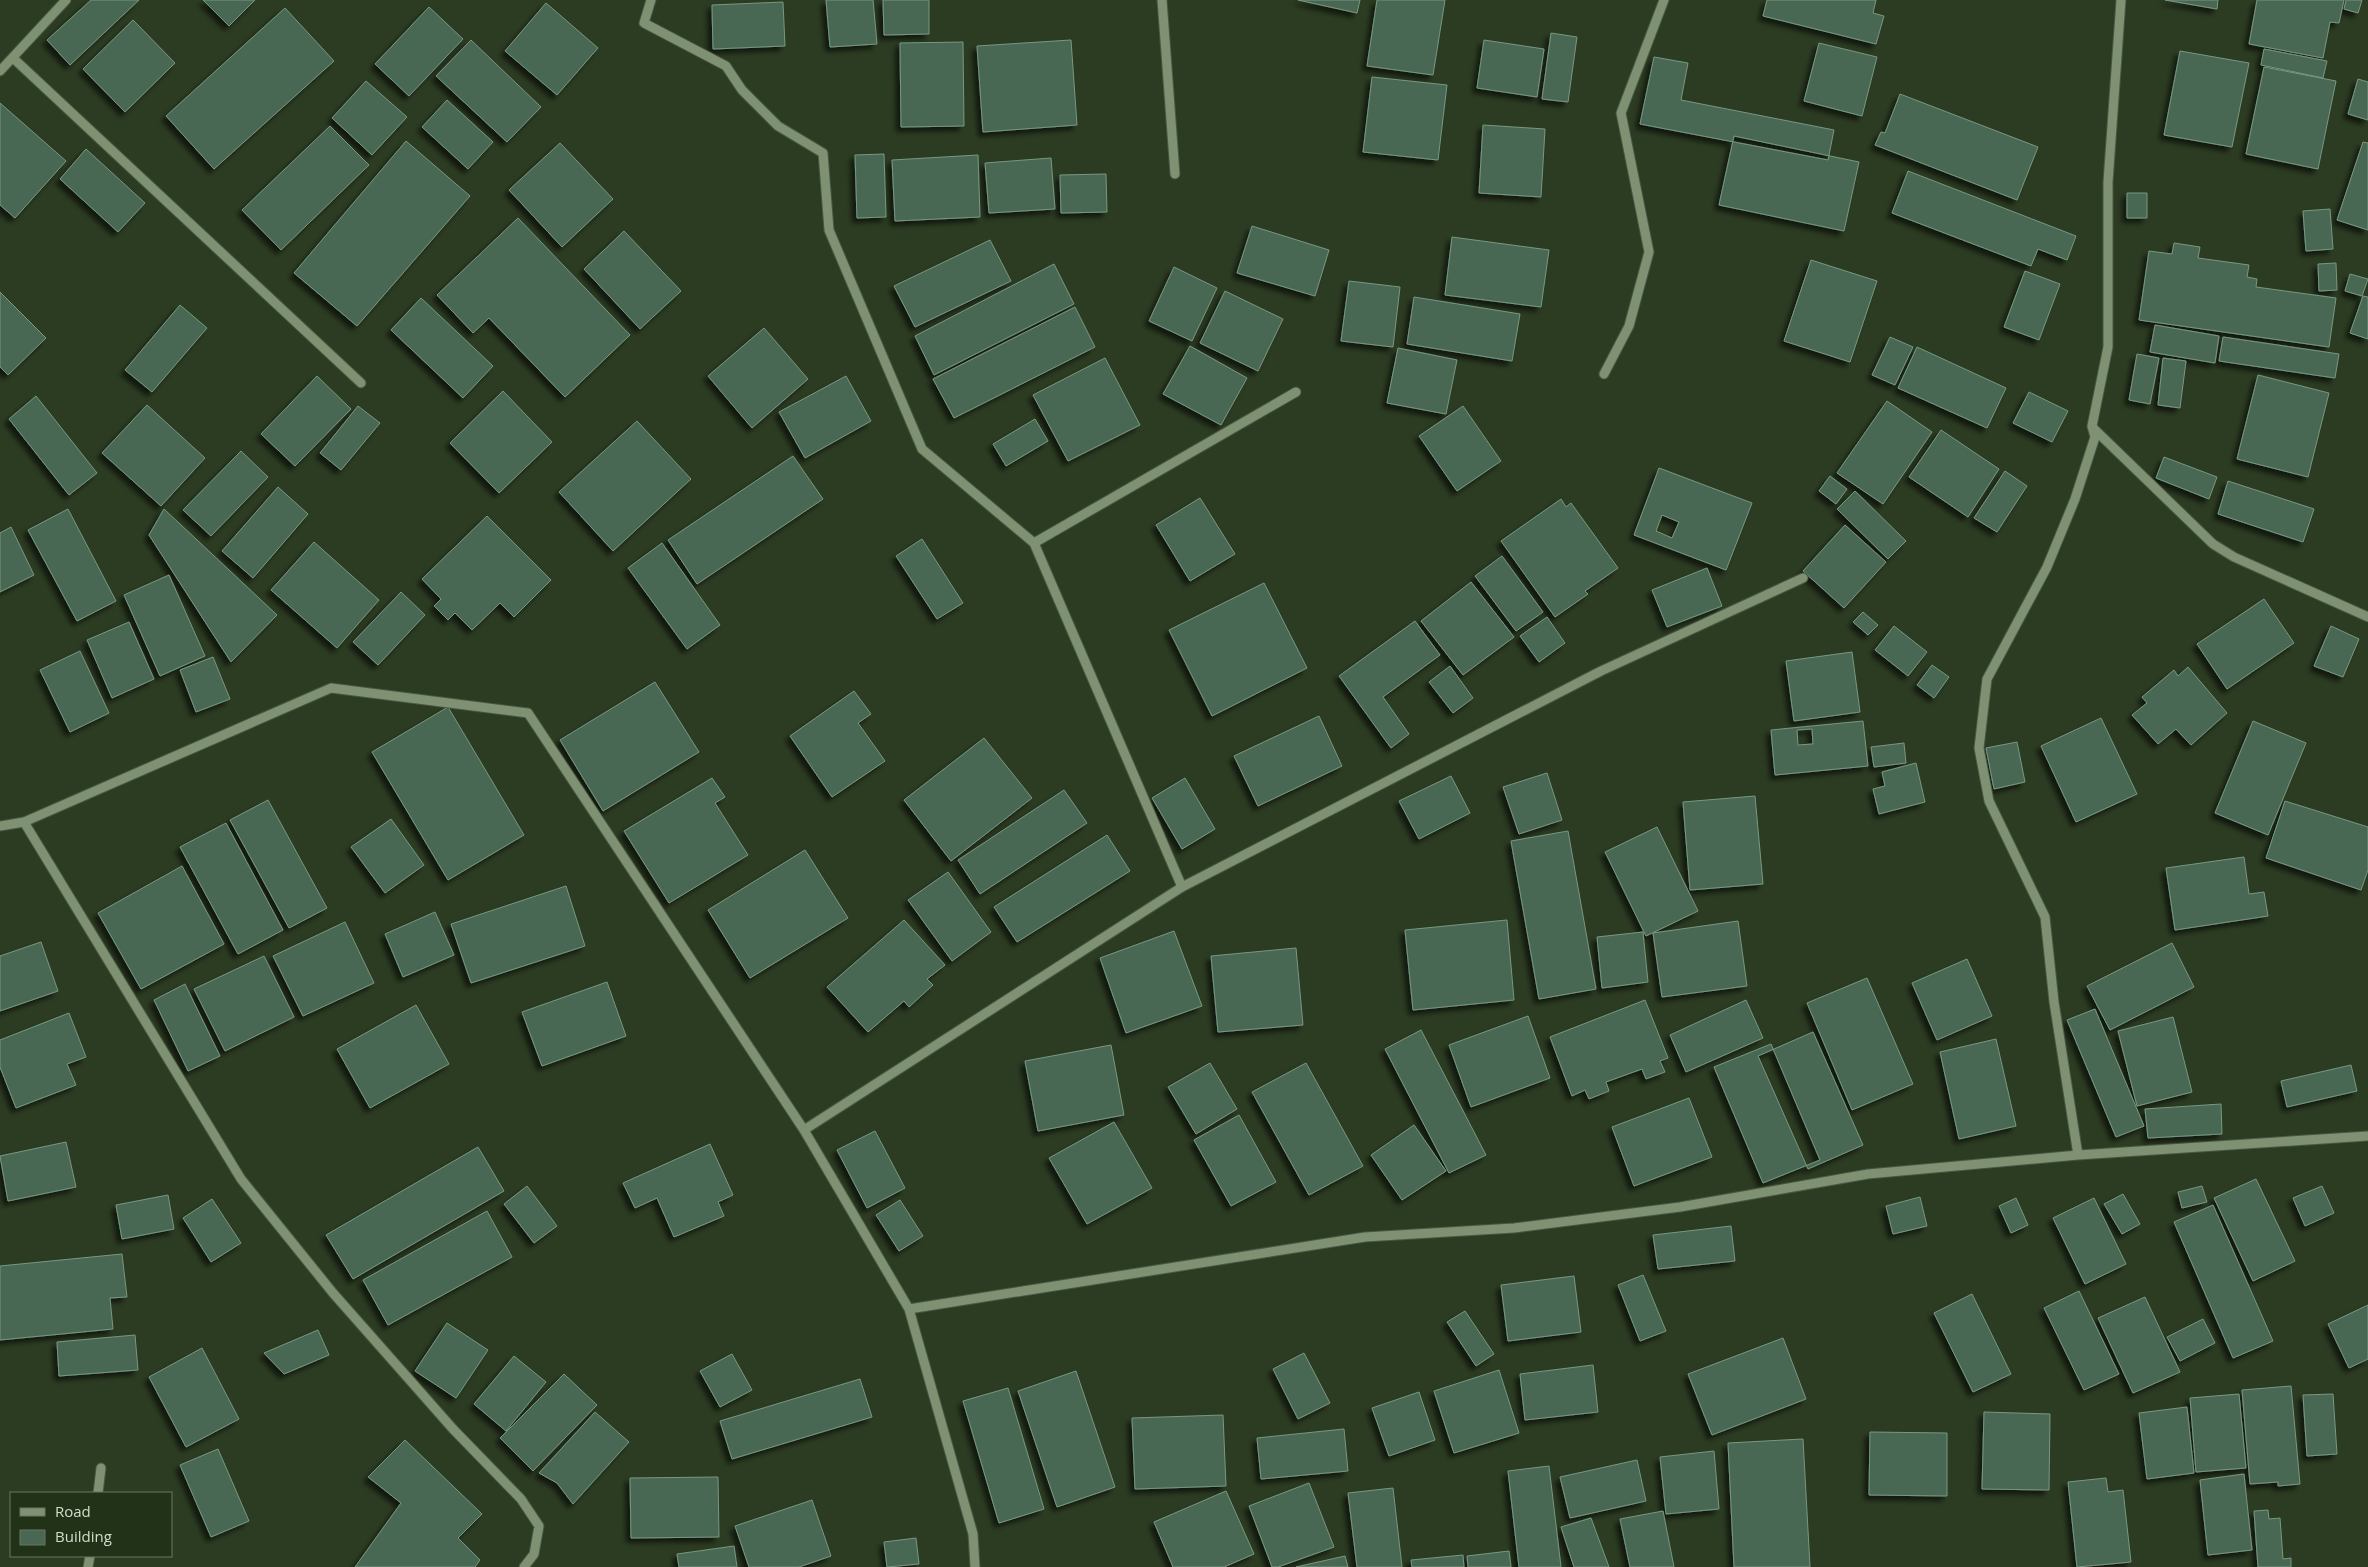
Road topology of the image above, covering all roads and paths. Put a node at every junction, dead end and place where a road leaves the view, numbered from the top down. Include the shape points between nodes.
1 (66, 0) edge
2 (652, 0) edge
3 (1162, 0) edge
4 (1664, 0) edge
5 (2121, 0) edge
6 (13, 58) junction
7 (0, 71) edge
8 (1176, 174) dead end
9 (1604, 374) dead end
10 (361, 383) dead end
11 (1296, 392) dead end
12 (2092, 426) junction
13 (1034, 543) junction
14 (1803, 578) dead end
15 (2368, 617) edge
16 (24, 822) junction
17 (0, 826) edge
18 (1182, 887) junction
19 (804, 1130) junction
20 (2368, 1136) edge
21 (2078, 1155) junction
22 (909, 1309) junction
23 (101, 1468) dead end
24 (98, 1492) edge
25 (524, 1567) edge
26 (975, 1567) edge

1 - 6 street
2 - 13 street via 644,23 726,66 742,90 778,126 823,153 829,230 922,449
3 - 8 street
4 - 9 street via 1621,113 1649,252 1629,326
5 - 12 street via 2108,182 2108,347
6 - 7 street
6 - 10 street
11 - 13 street
12 - 15 street via 2213,544 2234,557
12 - 21 street via 2095,437 2048,567 1987,679 1979,748 1989,801 2044,917
13 - 18 street
14 - 18 street via 1602,671
16 - 17 street
16 - 19 street via 331,688 528,713
16 - 25 street via 241,1179 333,1293 453,1429 521,1499 539,1526 534,1554
18 - 19 street
19 - 22 street
20 - 21 street
21 - 22 street via 1868,1174 1680,1207 1514,1228 1366,1237
22 - 26 street via 973,1534
23 - 24 street

